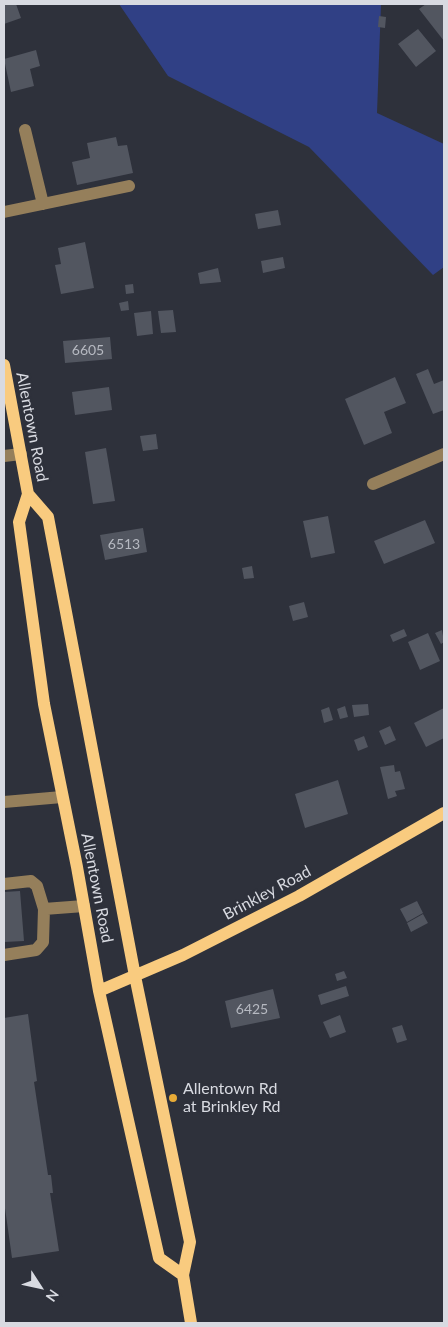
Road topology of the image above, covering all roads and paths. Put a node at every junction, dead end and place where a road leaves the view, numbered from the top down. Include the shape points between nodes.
1 (26, 130) dead end
2 (129, 186) dead end
3 (43, 204) junction
4 (4, 212) edge
5 (4, 365) edge
6 (21, 454) junction
7 (444, 454) edge
8 (4, 456) edge
9 (373, 484) dead end
10 (28, 494) junction
11 (62, 798) junction
12 (4, 802) edge
13 (444, 813) edge
14 (4, 884) edge
15 (84, 906) junction
16 (44, 909) junction
17 (4, 954) edge
18 (135, 976) junction
19 (99, 991) junction
20 (183, 1275) junction
21 (191, 1323) edge

1 - 3 street
2 - 3 street
3 - 4 street
5 - 6 main road, Allentown Road
6 - 8 street
6 - 10 main road, Allentown Road
7 - 9 street
10 - 11 main road, Allentown Road via 19,522 44,704
10 - 18 main road, Allentown Road via 48,517
11 - 12 street
11 - 15 main road, Allentown Road
13 - 18 main road, Brinkley Road via 299,896
14 - 16 street via 31,881 37,886
15 - 16 street
15 - 19 main road, Allentown Road
16 - 17 street via 43,942 36,950
18 - 19 main road, Brinkley Road
18 - 20 main road, Allentown Road via 190,1242
19 - 20 main road, Allentown Road via 159,1258
20 - 21 main road, Allentown Road

